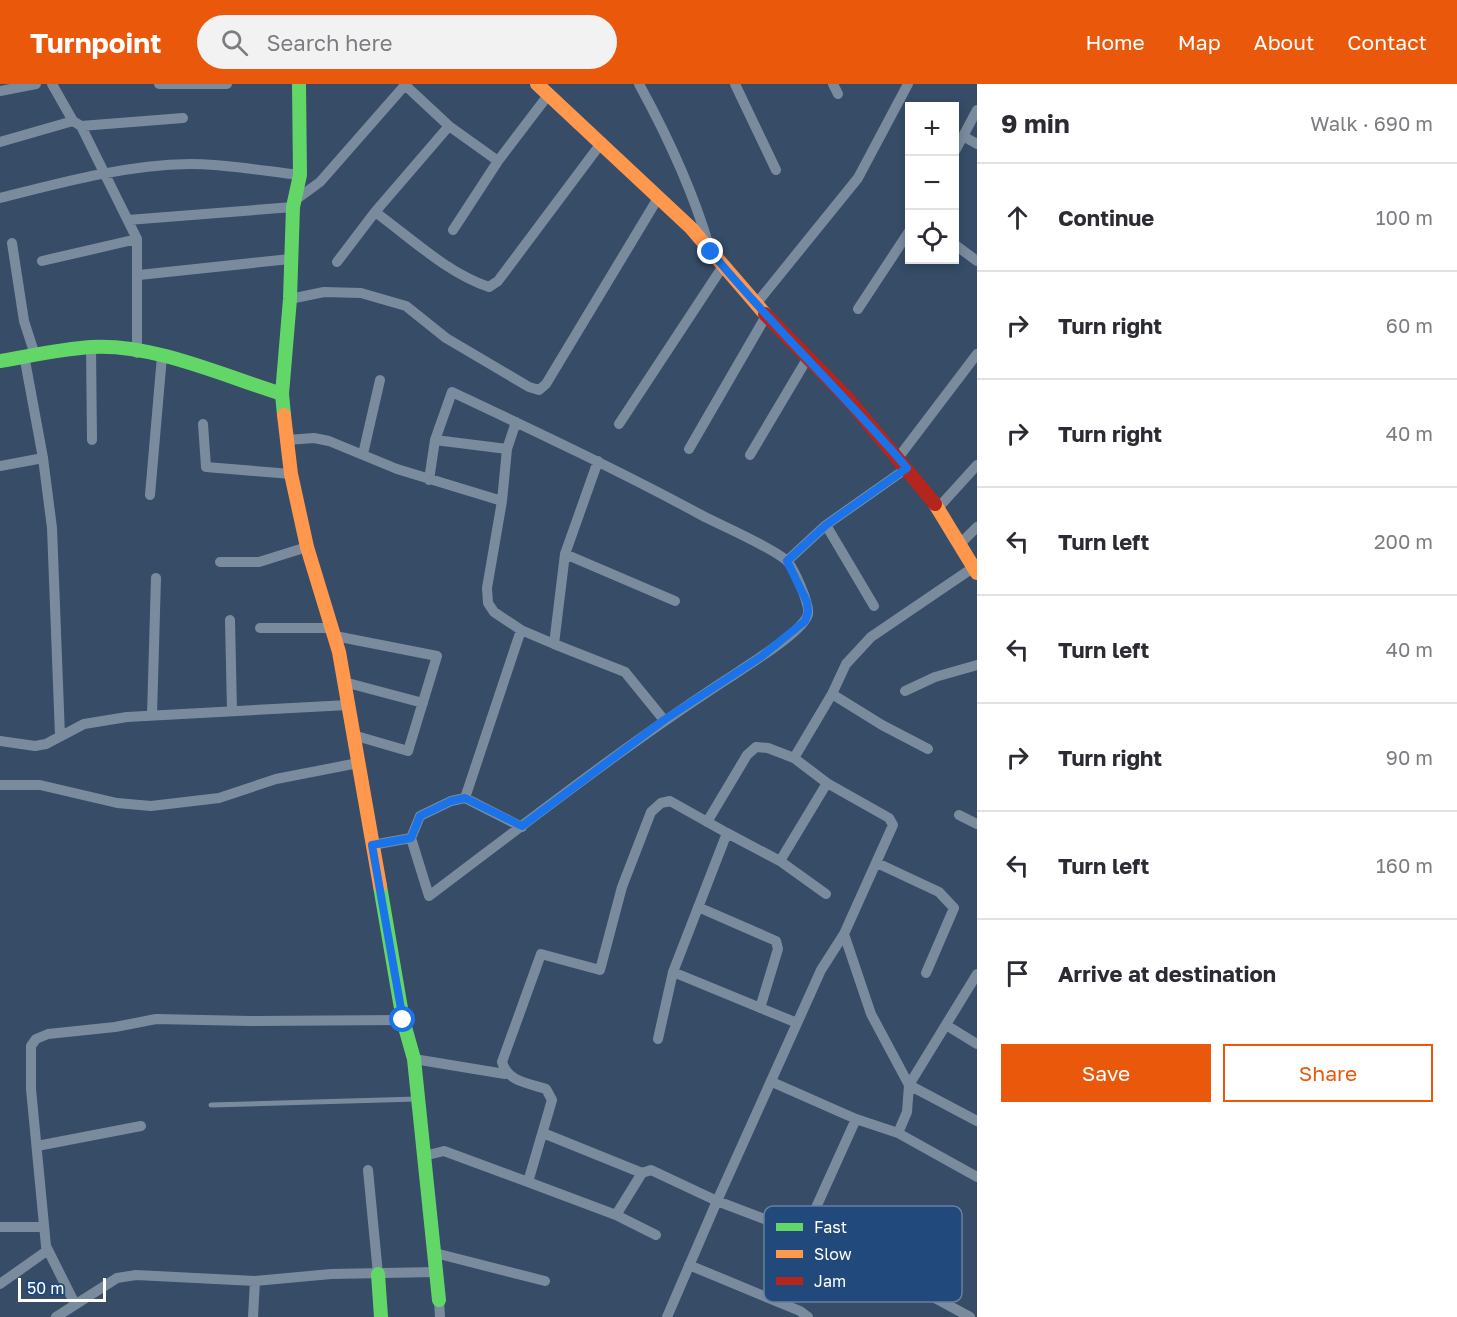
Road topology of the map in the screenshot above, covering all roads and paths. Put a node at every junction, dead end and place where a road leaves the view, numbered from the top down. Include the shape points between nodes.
1 (36, 84) edge
2 (52, 84) edge
3 (159, 84) edge
4 (227, 84) edge
5 (299, 84) edge
6 (405, 84) edge
7 (537, 84) edge
8 (639, 84) edge
9 (735, 84) edge
10 (908, 84) edge
11 (0, 91) edge
12 (549, 94) junction
13 (977, 110) edge
14 (183, 118) dead end
15 (77, 123) junction
16 (449, 126) junction
17 (963, 136) junction
18 (0, 142) edge
19 (602, 142) junction
20 (959, 144) edge
21 (977, 144) edge
22 (498, 161) junction
23 (776, 170) dead end
24 (105, 172) junction
25 (300, 175) junction
26 (0, 198) edge
27 (658, 198) junction
28 (294, 204) junction
29 (375, 212) junction
30 (128, 220) junction
31 (453, 230) dead end
32 (905, 236) edge
33 (136, 239) junction
34 (12, 243) dead end
35 (959, 248) edge
36 (711, 252) junction
37 (290, 259) junction
38 (42, 261) dead end
39 (977, 261) edge
40 (337, 262) dead end
41 (723, 266) junction
42 (139, 275) junction
43 (290, 299) junction
44 (756, 304) junction
45 (858, 309) dead end
46 (766, 316) junction
47 (90, 347) junction
48 (137, 353) junction
49 (977, 354) edge
50 (30, 355) junction
51 (162, 356) junction
52 (807, 359) junction
53 (0, 361) edge
54 (380, 380) dead end
55 (282, 394) junction
56 (516, 422) junction
57 (203, 424) dead end
58 (619, 424) dead end
59 (92, 440) dead end
60 (287, 440) junction
61 (435, 440) junction
62 (507, 449) junction
63 (689, 449) dead end
64 (363, 454) junction
65 (750, 455) dead end
66 (43, 458) junction
67 (598, 461) junction
68 (903, 463) junction
69 (977, 465) edge
70 (0, 466) edge
71 (291, 474) junction
72 (429, 480) junction
73 (150, 495) dead end
74 (502, 501) junction
75 (938, 508) junction
76 (826, 525) junction
77 (977, 527) edge
78 (961, 543) junction
79 (307, 547) junction
80 (565, 554) junction
81 (787, 561) junction
82 (220, 562) dead end
83 (975, 570) edge
84 (156, 578) dead end
85 (675, 601) dead end
86 (874, 606) dead end
87 (230, 620) dead end
88 (260, 628) dead end
89 (521, 630) junction
90 (333, 632) junction
91 (554, 644) junction
92 (977, 665) edge
93 (344, 682) junction
94 (904, 690) dead end
95 (832, 694) junction
96 (423, 703) junction
97 (348, 705) junction
98 (232, 711) junction
99 (152, 715) junction
100 (664, 720) junction
101 (353, 735) junction
102 (60, 736) junction
103 (0, 741) edge
104 (928, 748) dead end
105 (794, 758) junction
106 (358, 763) junction
107 (827, 783) junction
108 (0, 785) edge
109 (465, 798) junction
110 (959, 815) dead end
111 (707, 822) junction
112 (977, 824) edge
113 (522, 826) junction
114 (727, 833) junction
115 (411, 838) junction
116 (372, 845) junction
117 (780, 861) junction
118 (877, 863) junction
119 (825, 894) dead end
120 (698, 907) junction
121 (844, 934) junction
122 (673, 972) junction
123 (926, 973) dead end
124 (977, 974) edge
125 (760, 1008) junction
126 (403, 1020) junction
127 (797, 1023) junction
128 (946, 1025) junction
129 (658, 1039) dead end
130 (977, 1044) edge
131 (414, 1059) junction
132 (506, 1074) junction
133 (772, 1082) junction
134 (909, 1085) junction
135 (418, 1099) junction
136 (211, 1105) dead end
137 (856, 1119) junction
138 (977, 1121) edge
139 (141, 1126) dead end
140 (898, 1133) junction
141 (543, 1134) junction
142 (36, 1146) junction
143 (424, 1156) junction
144 (368, 1170) dead end
145 (642, 1173) junction
146 (977, 1177) edge
147 (528, 1182) junction
148 (717, 1201) junction
149 (817, 1206) edge
150 (616, 1215) junction
151 (764, 1219) edge
152 (0, 1227) edge
153 (44, 1227) junction
154 (656, 1234) dead end
155 (48, 1250) junction
156 (435, 1253) junction
157 (689, 1265) junction
158 (437, 1272) junction
159 (378, 1274) junction
160 (255, 1281) junction
161 (545, 1281) dead end
162 (0, 1284) edge
163 (764, 1296) edge
164 (439, 1300) joint
165 (778, 1302) edge
166 (942, 1302) edge
167 (75, 1304) junction
168 (56, 1317) edge
169 (253, 1317) edge
170 (381, 1317) edge
171 (440, 1317) edge
172 (667, 1317) edge
173 (808, 1317) edge
174 (970, 1317) edge

1 - 11 street
2 - 15 street
3 - 4 street
5 - 25 street
6 - 16 street
6 - 28 street via 320,182
7 - 12 street
8 - 36 street via 676,154
9 - 23 street
10 - 44 street via 858,178
12 - 19 street
12 - 22 street
13 - 17 street
14 - 15 street
15 - 18 street
15 - 24 street
16 - 22 street
16 - 29 street
17 - 20 street
17 - 21 street
19 - 27 street
19 - 29 street via 489,288 445,264
22 - 31 street
24 - 25 street via 193,164
24 - 26 street
24 - 30 street
25 - 28 street
27 - 36 street
27 - 43 street via 539,390 446,338 406,306 361,293 324,292
28 - 30 street
28 - 37 street
29 - 40 street
30 - 33 street
32 - 45 street
33 - 38 street
33 - 42 street
34 - 50 street
35 - 39 street
36 - 41 street
37 - 42 street
37 - 43 street
41 - 44 street
41 - 58 street
42 - 48 street
43 - 55 street
44 - 46 street
46 - 52 street
46 - 63 street
47 - 48 street
47 - 50 street
47 - 59 street
48 - 51 street
49 - 68 street
50 - 53 street
50 - 66 street
51 - 55 street
51 - 73 street
52 - 65 street
52 - 68 street via 849,400
54 - 64 street
55 - 60 street
56 - 61 street via 452,392
56 - 62 street
56 - 67 street
57 - 71 street via 206,467
60 - 64 street via 314,438
60 - 71 street
61 - 62 street
61 - 72 street
62 - 74 street
64 - 72 street
66 - 70 street
66 - 102 street via 52,528
67 - 80 street
67 - 81 street
68 - 75 street
68 - 76 street
69 - 75 street
71 - 79 street
72 - 74 street
74 - 89 street via 487,588 488,603 494,612
75 - 78 street
76 - 81 street
76 - 86 street
77 - 78 street
78 - 83 street
79 - 82 street via 259,562
79 - 90 street
80 - 85 street
80 - 91 street
81 - 100 street via 807,602 805,621 762,656
83 - 95 street via 871,637 846,664
84 - 99 street
87 - 98 street
88 - 90 street
89 - 91 street
89 - 109 street
90 - 93 street
90 - 96 street via 437,656
91 - 100 street via 625,672
92 - 94 street
93 - 96 street
93 - 97 street
95 - 104 street
95 - 105 street
96 - 101 street via 408,751
97 - 98 street
97 - 101 street
98 - 99 street
99 - 102 street via 84,724
100 - 113 street
101 - 106 street
102 - 103 street via 35,746
105 - 107 street
105 - 111 street via 756,747 747,755
106 - 108 street via 276,779 219,798 151,806 117,803 40,785
106 - 116 street
107 - 117 street
107 - 118 street via 889,818 893,825
109 - 113 street
109 - 115 street via 420,816
110 - 112 street
111 - 114 street
111 - 132 street via 670,801 651,812 622,887 600,970 541,954 502,1062
113 - 115 street via 429,896
114 - 117 street
114 - 120 street
115 - 116 street
116 - 126 street
117 - 119 street
118 - 121 street
118 - 123 street via 939,892 954,908
120 - 122 street
120 - 125 street via 776,941 778,949
121 - 127 street via 821,970
121 - 134 street via 871,1014
122 - 125 street
122 - 129 street
124 - 128 street
125 - 127 street
126 - 131 street
126 - 142 street via 156,1018 36,1038 31,1046
127 - 133 street
128 - 130 street
128 - 134 street
131 - 132 street
131 - 135 street
132 - 141 street via 546,1089 552,1100
133 - 137 street
133 - 148 street
134 - 138 street
134 - 140 street via 907,1112
135 - 136 lane
135 - 143 street
137 - 140 street
137 - 149 street
139 - 142 street
140 - 146 street
141 - 145 street
141 - 147 street
142 - 153 street
143 - 147 street via 444,1151
143 - 156 street
144 - 159 street
145 - 148 street via 651,1170
145 - 150 street
147 - 150 street
148 - 151 street
148 - 157 street
150 - 154 street
152 - 153 street
153 - 155 street
155 - 162 street
155 - 167 street
156 - 158 street
156 - 161 street
157 - 163 street
157 - 172 street
158 - 159 street
158 - 164 street
159 - 160 street
159 - 170 street
160 - 167 street via 136,1275 117,1278
160 - 169 street
164 - 171 street
165 - 173 street
166 - 174 street
167 - 168 street

